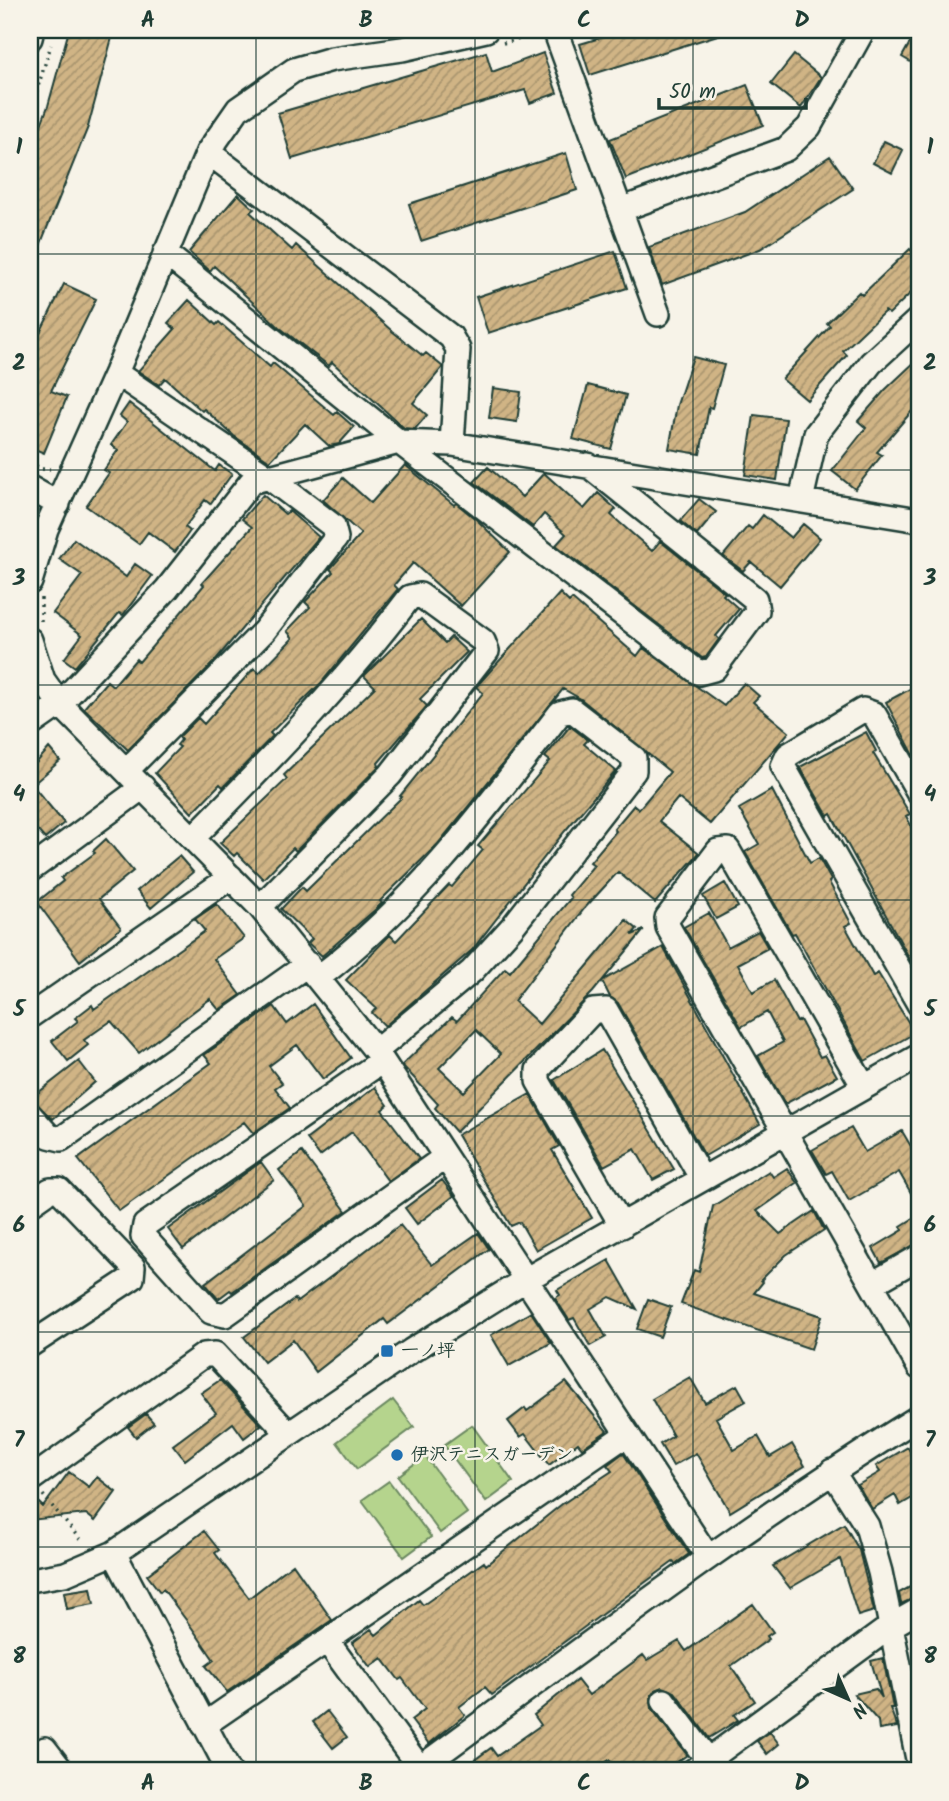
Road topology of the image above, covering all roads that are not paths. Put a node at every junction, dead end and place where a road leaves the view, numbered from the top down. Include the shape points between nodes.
1 (32, 30) edge
2 (486, 30) edge
3 (555, 30) edge
4 (863, 30) edge
5 (41, 40) edge
6 (208, 152) junction
7 (620, 210) junction
8 (165, 253) junction
9 (658, 314) dead end
10 (919, 319) edge
11 (116, 373) junction
12 (399, 442) junction
13 (452, 444) junction
14 (588, 465) junction
15 (267, 476) junction
16 (30, 488) edge
17 (800, 500) junction
18 (58, 504) junction
19 (919, 520) edge
20 (35, 589) edge
21 (36, 637) edge
22 (60, 704) junction
23 (30, 725) edge
24 (127, 770) junction
25 (143, 787) junction
26 (919, 793) edge
27 (193, 838) junction
28 (30, 870) edge
29 (231, 877) junction
30 (260, 908) junction
31 (313, 970) junction
32 (919, 1004) edge
33 (30, 1016) edge
34 (379, 1056) junction
35 (919, 1056) edge
36 (864, 1087) junction
37 (30, 1115) edge
38 (785, 1132) junction
39 (445, 1157) junction
40 (702, 1179) junction
41 (30, 1204) edge
42 (622, 1226) junction
43 (919, 1258) edge
44 (525, 1280) junction
45 (872, 1284) junction
46 (30, 1345) edge
47 (919, 1367) edge
48 (919, 1417) edge
49 (289, 1434) junction
50 (628, 1434) junction
51 (832, 1471) junction
52 (30, 1479) edge
53 (107, 1557) junction
54 (708, 1557) junction
55 (30, 1580) edge
56 (919, 1610) edge
57 (891, 1626) junction
58 (327, 1641) junction
59 (664, 1702) dead end
60 (204, 1726) junction
61 (30, 1760) edge
62 (919, 1764) edge
63 (701, 1766) edge
64 (421, 1770) edge
65 (62, 1771) edge
66 (229, 1771) edge

1 - 5 street
2 - 6 street via 294,70 239,109
3 - 7 street
4 - 7 street via 809,127 786,149
6 - 8 street
6 - 13 street via 451,337 458,349
7 - 9 street
8 - 11 street
8 - 12 street
10 - 17 street via 871,363 816,434
11 - 15 street
11 - 18 street
12 - 13 street
12 - 14 street via 699,673 714,669 757,611 755,599
12 - 15 street
13 - 14 street
14 - 17 street
15 - 22 street via 251,482 167,589
15 - 24 street via 333,526 335,538 264,631
16 - 18 street
17 - 19 street
18 - 20 street via 32,567
21 - 22 street via 43,680
22 - 23 street
22 - 24 street
24 - 25 street
25 - 27 street
25 - 28 street
26 - 32 street via 874,714 863,710 788,755 783,766
27 - 29 street
27 - 30 street via 315,713 410,597 420,594 483,641 487,651 390,775
29 - 30 street
29 - 33 street
30 - 31 street
31 - 34 street
31 - 34 street via 353,951 414,895 560,713 572,710 634,758 634,771 513,926 464,979
31 - 37 street via 61,1139 49,1136
34 - 39 street
34 - 39 street via 145,1224 143,1236 211,1312 225,1315
35 - 36 street
36 - 38 street
36 - 38 street via 728,850 718,851 667,918 668,927
38 - 40 street
38 - 45 street
39 - 44 street
40 - 42 street
40 - 42 street via 606,1010 593,1011 538,1070 538,1081
41 - 46 street via 59,1190 133,1267 132,1278
42 - 44 street
43 - 45 street
44 - 49 street
44 - 50 street
45 - 47 street
48 - 51 street
49 - 52 street via 215,1354 204,1355
49 - 53 street
50 - 54 street
50 - 58 street
51 - 54 street
51 - 57 street via 867,1526
53 - 55 street via 65,1574
53 - 60 street
54 - 64 street
56 - 57 street
57 - 62 street
57 - 63 street
58 - 60 street
58 - 64 street
59 - 63 street
60 - 66 street
61 - 65 street via 45,1749

